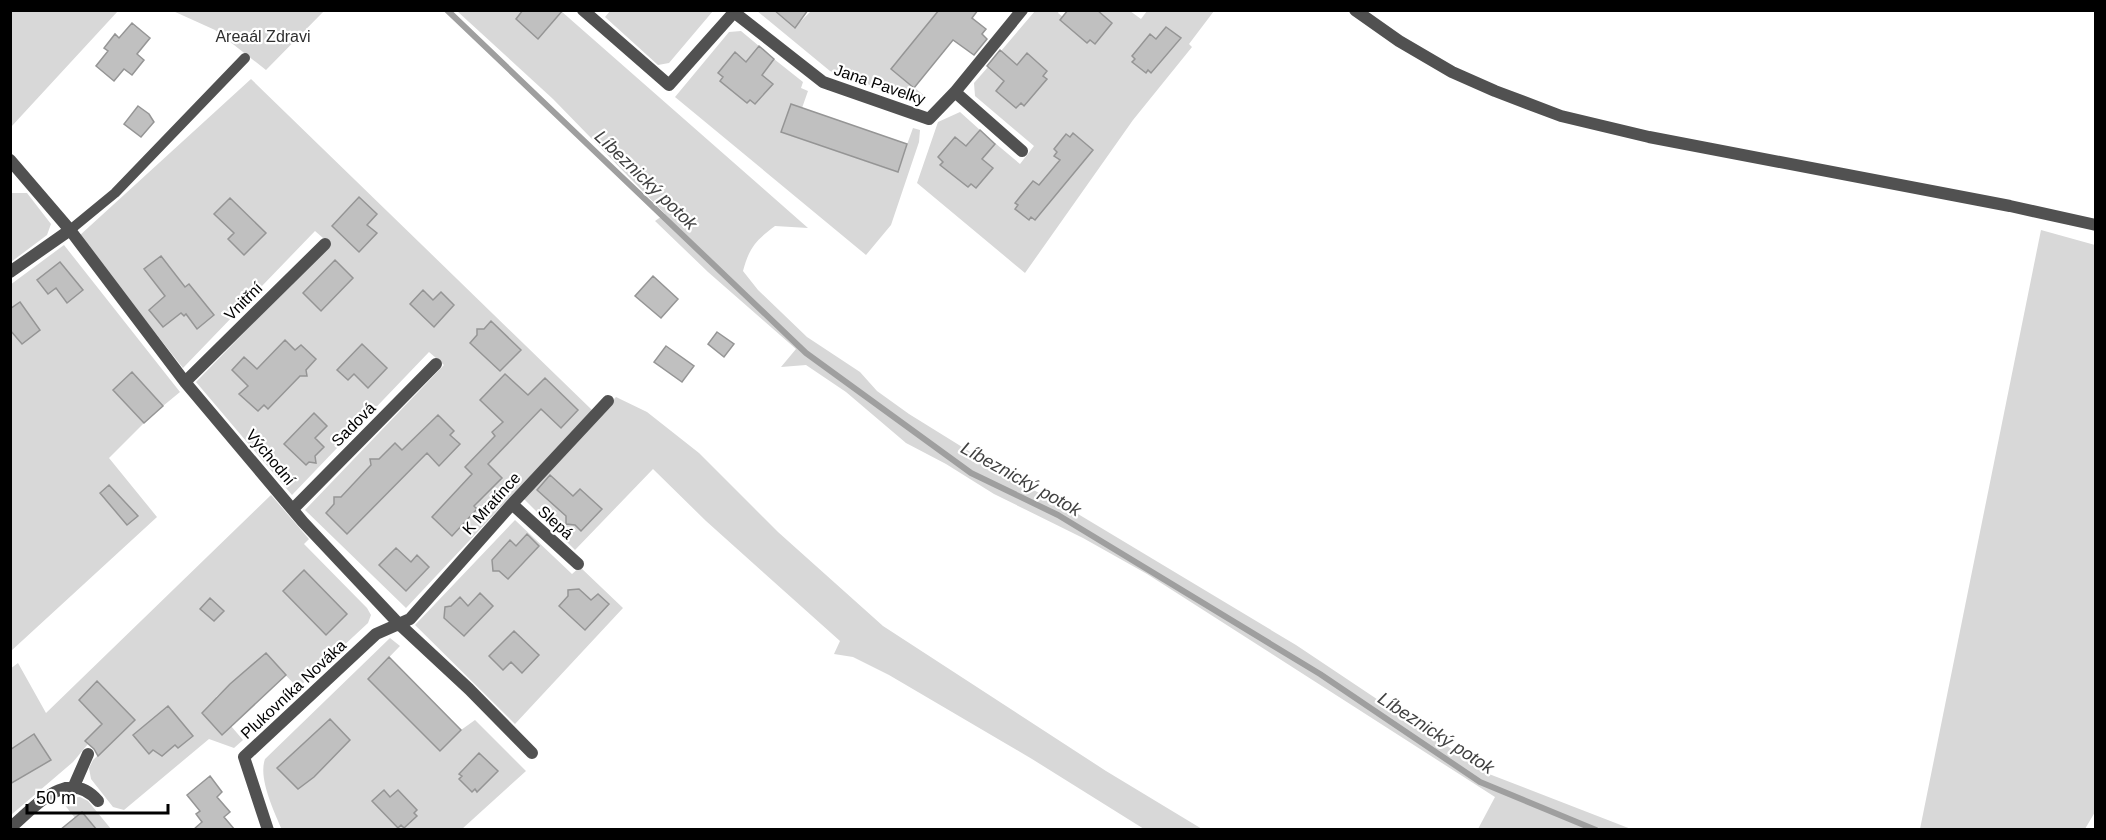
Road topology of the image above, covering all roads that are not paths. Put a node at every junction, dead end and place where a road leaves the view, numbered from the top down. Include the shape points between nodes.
1 (583, 10) edge
2 (1023, 10) edge
3 (1355, 10) edge
4 (736, 12) edge
5 (245, 58) dead end
6 (955, 92) junction
7 (1022, 151) dead end
8 (10, 160) edge
9 (2096, 225) edge
10 (69, 230) junction
11 (325, 244) dead end
12 (10, 272) edge
13 (436, 364) dead end
14 (185, 382) junction
15 (608, 401) dead end
16 (512, 504) junction
17 (293, 508) junction
18 (578, 564) dead end
19 (398, 623) junction
20 (532, 753) dead end
21 (88, 754) dead end
22 (74, 786) junction
23 (98, 801) dead end
24 (10, 828) edge
25 (268, 830) edge

1 - 4 street via 669,85
2 - 6 street, Jana Pavelky
3 - 9 street via 1452,72 1561,116 1648,137
4 - 6 street, Jana Pavelky via 823,82 929,119
5 - 10 lane via 115,193
6 - 7 street
8 - 10 street, Východní
10 - 12 street
10 - 14 street, Východní
11 - 14 street, Vnitřní
13 - 17 street, Sadová
14 - 17 street, Východní
15 - 16 street, K Mratínce
16 - 18 street, Slepá
16 - 19 street, K Mratínce via 411,619
17 - 19 street, Východní
19 - 20 street, Východní
19 - 25 street, Plukovníka Nováka via 376,634 243,757
21 - 22 street
22 - 23 street via 90,792
22 - 24 street via 54,791

